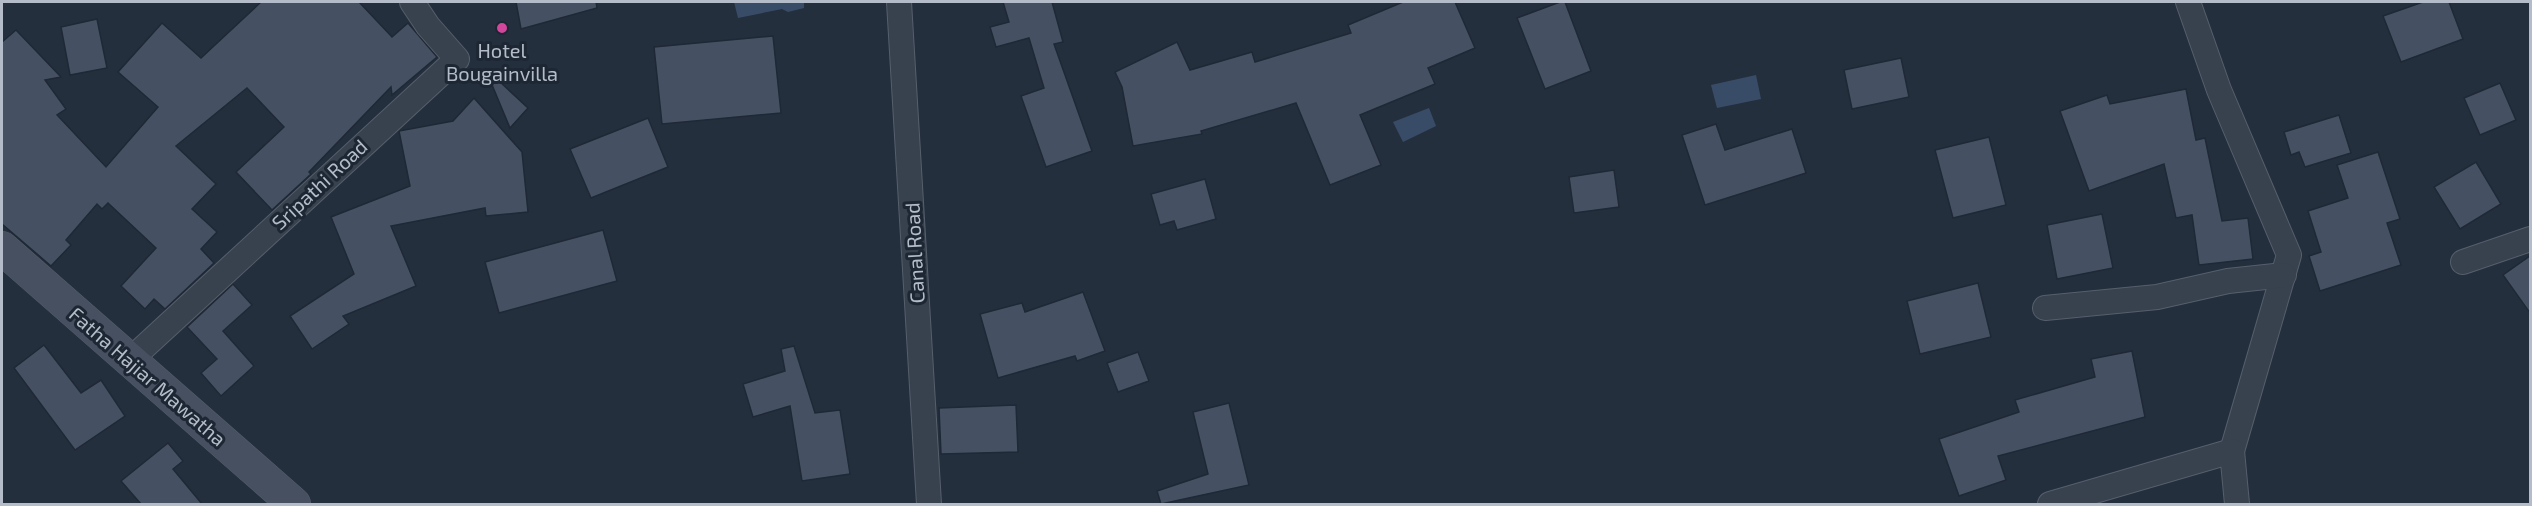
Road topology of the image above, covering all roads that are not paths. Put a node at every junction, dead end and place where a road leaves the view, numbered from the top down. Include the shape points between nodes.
1 (412, 2) edge
2 (899, 2) edge
3 (2188, 2) edge
4 (2530, 239) edge
5 (2, 248) edge
6 (2463, 262) dead end
7 (2284, 275) junction
8 (2045, 308) dead end
9 (129, 361) junction
10 (2232, 451) junction
11 (294, 504) edge
12 (929, 504) edge
13 (2050, 504) edge
14 (2237, 504) edge

1 - 9 street, Sripathi Road via 457,59
2 - 12 street, Canal Road
3 - 7 street via 2219,90 2289,255
4 - 6 street
5 - 9 street, Fatha Hajiar Mawatha
7 - 8 street via 2228,281 2157,297
7 - 10 street
9 - 11 street, Fatha Hajiar Mawatha
10 - 13 street
10 - 14 street

